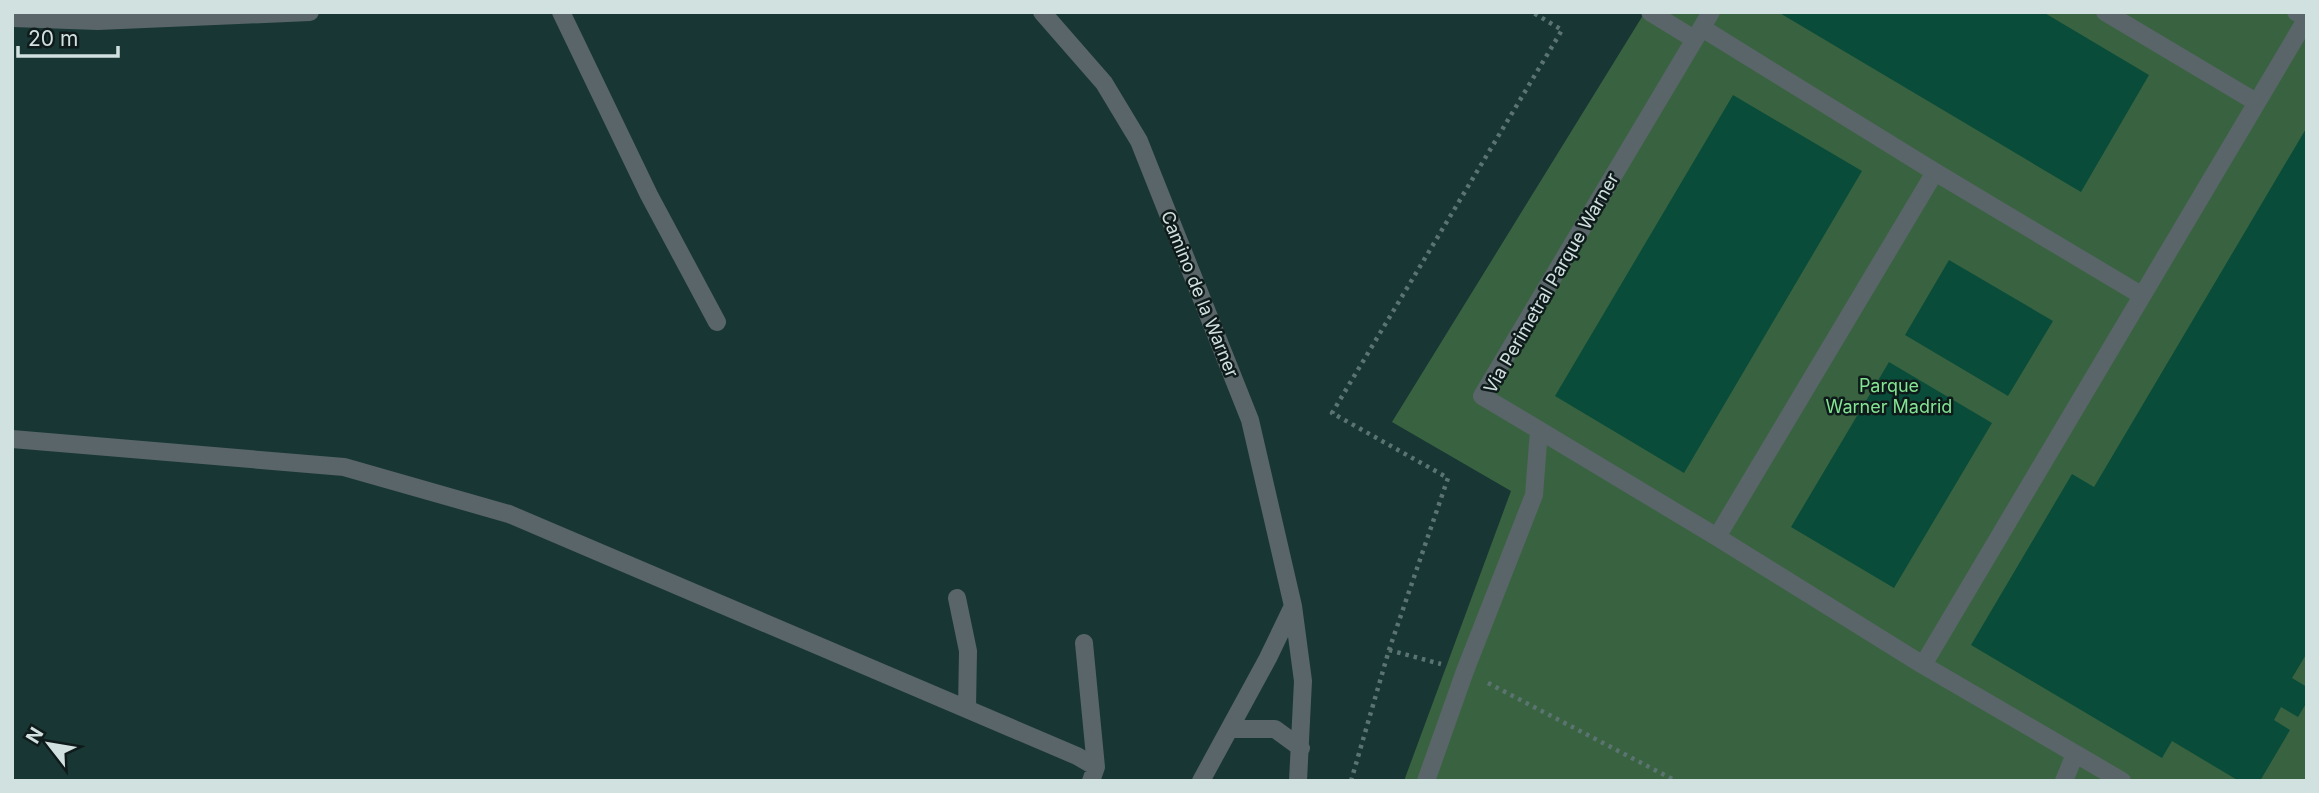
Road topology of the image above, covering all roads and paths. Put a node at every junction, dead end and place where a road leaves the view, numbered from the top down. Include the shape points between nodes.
1 (310, 12) edge
2 (561, 12) edge
3 (1042, 12) edge
4 (1532, 12) edge
5 (1650, 12) edge
6 (2105, 12) edge
7 (2296, 12) edge
8 (12, 18) edge
9 (2307, 18) edge
10 (1702, 26) edge
11 (2256, 102) junction
12 (1935, 172) junction
13 (2141, 295) junction
14 (717, 323) dead end
15 (1539, 430) junction
16 (12, 439) edge
17 (1717, 537) junction
18 (957, 598) dead end
19 (1293, 606) junction
20 (1084, 643) dead end
21 (1389, 650) junction
22 (1923, 665) junction
23 (1465, 671) junction
24 (967, 709) junction
25 (1230, 729) junction
26 (1301, 748) junction
27 (2076, 754) junction
28 (1094, 774) edge
29 (1201, 781) edge
30 (1298, 781) edge
31 (1351, 781) edge
32 (1426, 781) edge
33 (1676, 781) edge
34 (2064, 781) edge
35 (2122, 781) edge

1 - 8 lane via 98,21
2 - 14 lane
3 - 19 lane, Camino de la Warner via 1104,83 1139,141 1250,420
4 - 21 path via 1562,30 1332,413 1448,478
5 - 10 lane
6 - 11 lane
7 - 9 lane
9 - 11 lane
10 - 12 lane
10 - 15 lane, Via Perimetral Parque Warner via 1482,396
11 - 13 lane
12 - 13 lane
12 - 17 lane
13 - 22 lane
15 - 17 lane
15 - 23 lane via 1534,495
16 - 24 lane via 344,467 470,502 509,514
17 - 22 lane
18 - 24 lane via 968,651
19 - 25 lane
19 - 26 lane, Camino de la Warner via 1303,681
20 - 28 lane
21 - 23 path
21 - 31 path
22 - 27 lane
23 - 32 lane
23 - 33 path
24 - 28 lane
25 - 26 lane via 1275,729
25 - 29 lane
26 - 30 lane, Camino de la Warner
27 - 34 lane
27 - 35 lane

